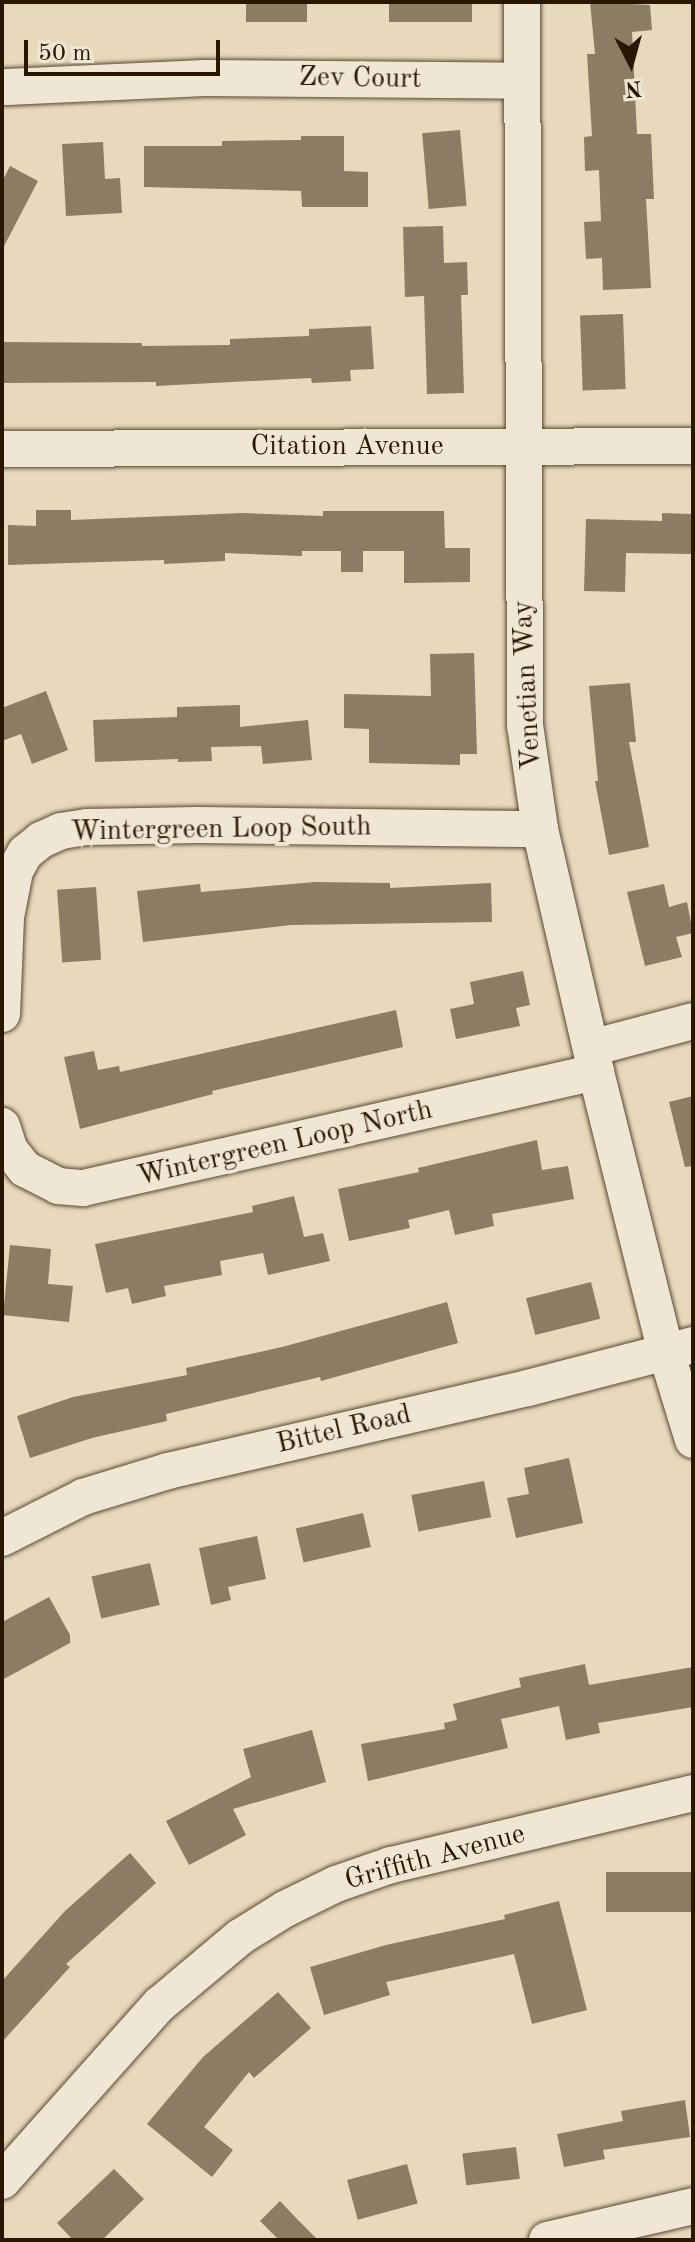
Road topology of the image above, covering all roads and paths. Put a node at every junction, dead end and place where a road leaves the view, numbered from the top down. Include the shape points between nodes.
1 (522, 2) edge
2 (522, 81) junction
3 (7, 87) dead end
4 (521, 446) junction
5 (693, 446) edge
6 (2, 449) edge
7 (540, 829) junction
8 (2, 1014) edge
9 (693, 1021) edge
10 (594, 1060) junction
11 (2, 1126) edge
12 (680, 1348) edge
13 (693, 1440) edge
14 (2, 1538) edge
15 (693, 1793) edge
16 (2, 2181) edge
17 (693, 2206) edge
18 (547, 2240) edge

1 - 2 street, Venetian Way
2 - 3 street, Zev Court via 205,78
2 - 4 street, Venetian Way
4 - 5 street, Citation Avenue
4 - 6 street, Citation Avenue
4 - 7 street, Venetian Way via 525,725
7 - 8 street, Wintergreen Loop South via 198,825 61,831 25,853 15,871 6,917
7 - 10 street, Venetian Way
9 - 10 street, Wintergreen Loop North
10 - 11 street, Wintergreen Loop North via 83,1188 58,1186 25,1169 10,1150
10 - 12 street, Venetian Way
12 - 13 street, Venetian Way
12 - 14 street, Bittel Road via 168,1471 83,1497
15 - 16 street, Griffith Avenue via 391,1865 285,1909 229,1945 159,2005
17 - 18 street

